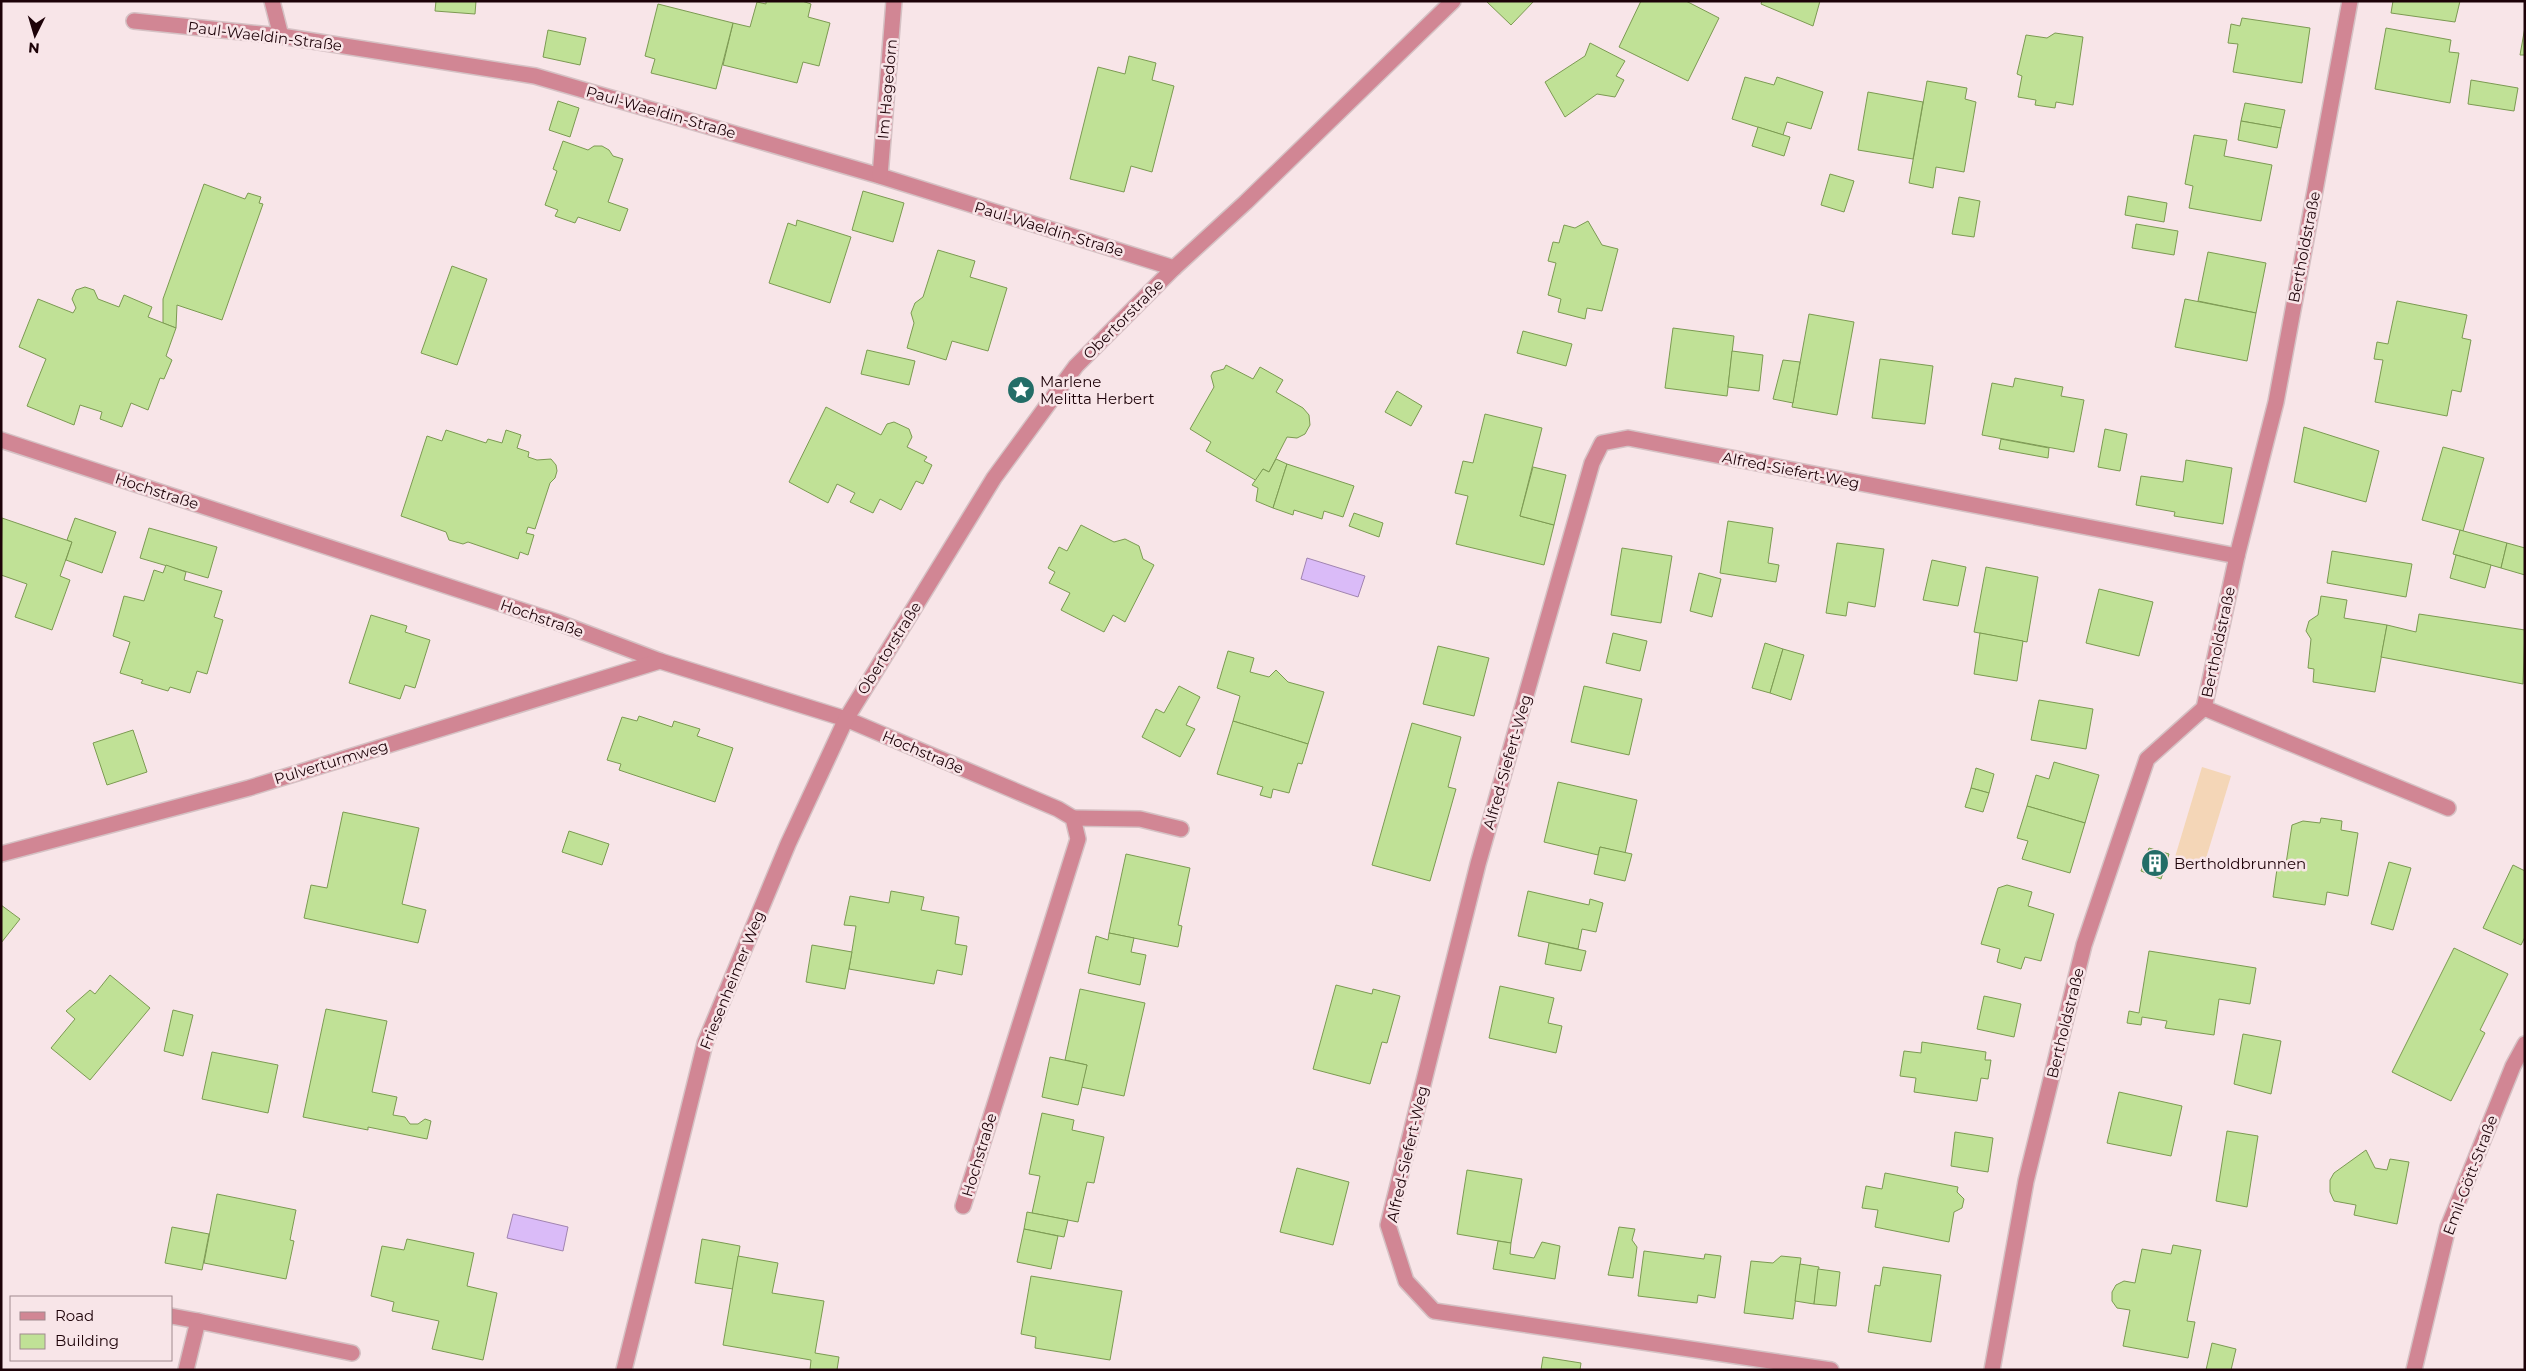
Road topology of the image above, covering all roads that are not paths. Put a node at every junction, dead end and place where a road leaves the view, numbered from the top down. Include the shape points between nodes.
1 (272, 1) edge
2 (894, 1) edge
3 (1452, 1) edge
4 (2350, 1) edge
5 (134, 21) dead end
6 (281, 36) junction
7 (880, 176) junction
8 (1174, 268) junction
9 (1, 440) edge
10 (2237, 556) junction
11 (660, 662) junction
12 (2204, 708) junction
13 (846, 719) junction
14 (2448, 808) dead end
15 (1073, 818) junction
16 (1181, 829) dead end
17 (1, 854) edge
18 (2525, 1044) edge
19 (963, 1206) dead end
20 (172, 1316) edge
21 (198, 1321) junction
22 (352, 1353) dead end
23 (186, 1370) edge
24 (624, 1370) edge
25 (1831, 1370) edge
26 (1992, 1370) edge
27 (2414, 1370) edge

1 - 6 street
2 - 7 street, Im Hagedorn
3 - 8 street, Obertorstraße
4 - 10 street, Bertholdstraße via 2276,402
5 - 6 street, Paul-Waeldin-Straße
6 - 7 street, Paul-Waeldin-Straße via 535,76
7 - 8 street, Paul-Waeldin-Straße
8 - 13 street, Obertorstraße via 1076,366 994,478
9 - 11 street, Hochstraße via 557,622
10 - 12 street, Bertholdstraße
10 - 25 street, Alfred-Siefert-Weg via 1628,438 1602,443 1478,864 1388,1225 1406,1281 1434,1311
11 - 13 street, Hochstraße
11 - 17 street, Pulverturmweg via 249,788
12 - 14 street
12 - 26 street, Bertholdstraße via 2147,759 2084,945 2026,1180
13 - 15 street, Hochstraße
13 - 24 street, Friesenheimer Weg via 788,844 705,1042
15 - 16 street, Hochstraße via 1140,819
15 - 19 street, Hochstraße via 1078,839
18 - 27 street, Emil-Gött-Straße via 2513,1066 2448,1227
20 - 21 street
21 - 22 street
21 - 23 street

